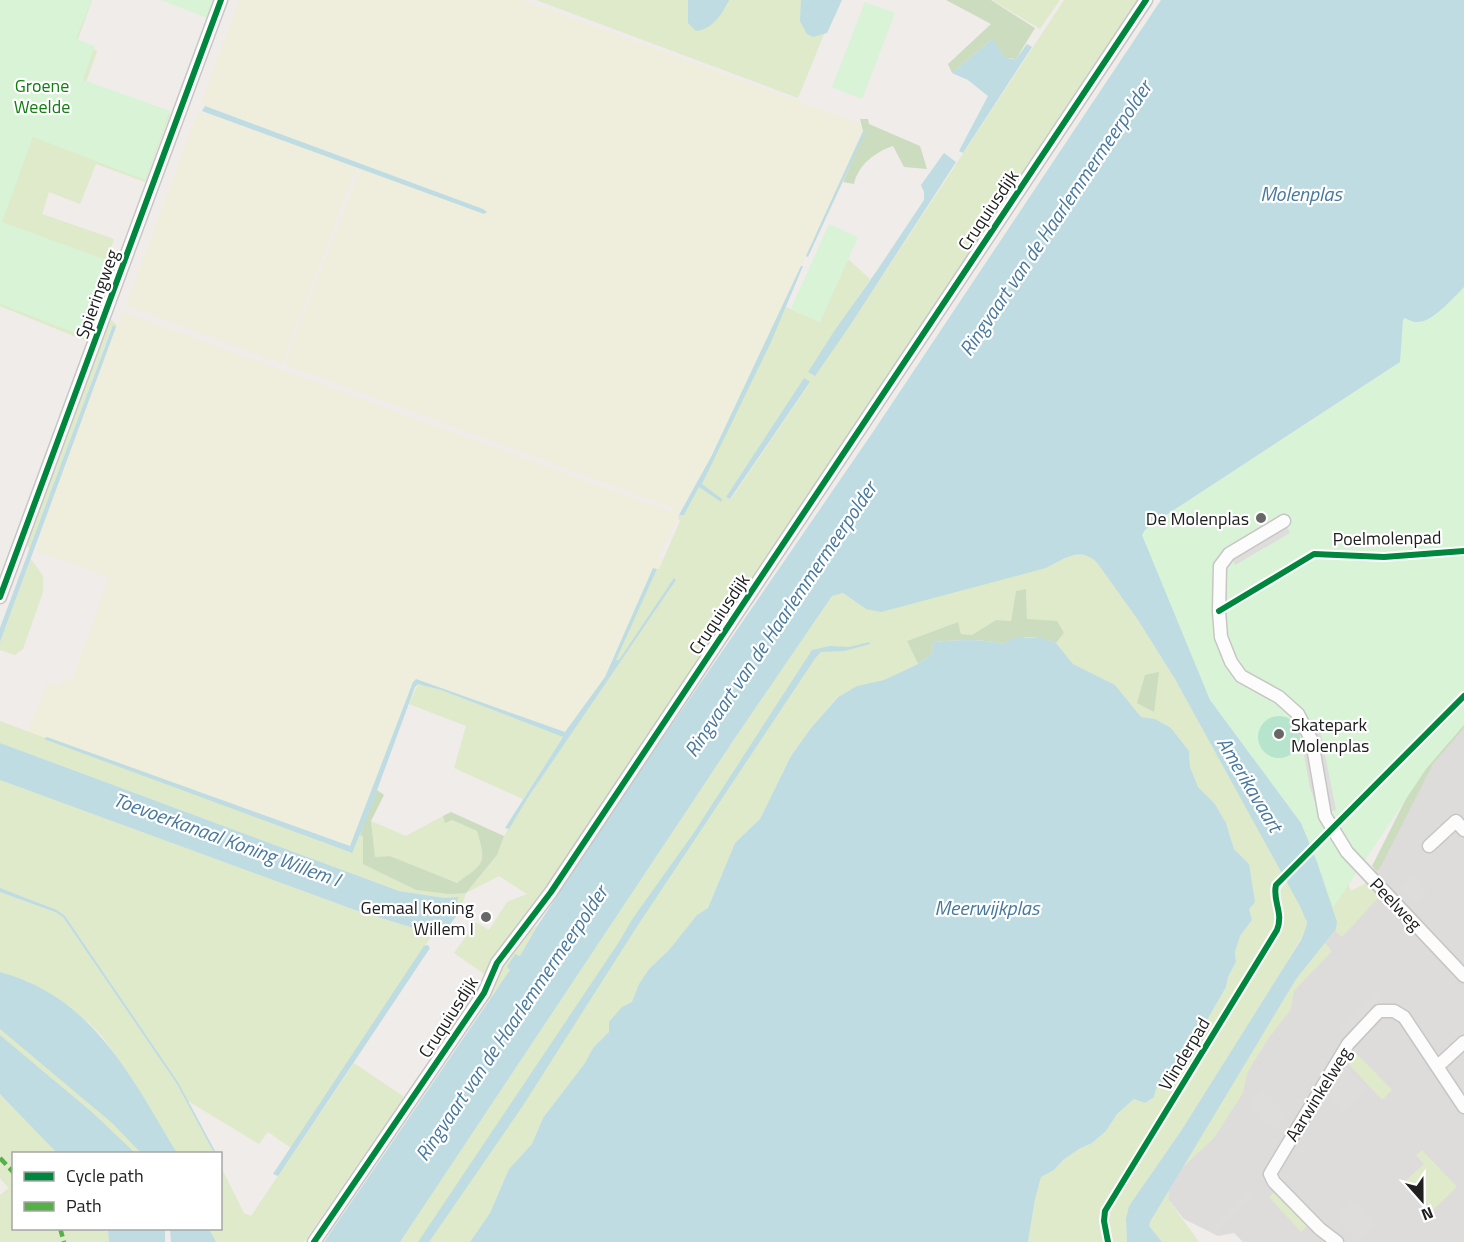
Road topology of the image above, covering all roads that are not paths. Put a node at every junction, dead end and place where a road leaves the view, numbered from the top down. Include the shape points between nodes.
1 (221, 0) edge
2 (1146, 0) edge
3 (1284, 521) dead end
4 (0, 597) edge
5 (1464, 830) edge
6 (1429, 846) dead end
7 (1464, 976) edge
8 (1464, 1042) edge
9 (1438, 1066) junction
10 (1464, 1107) edge
11 (314, 1242) edge
12 (1337, 1242) edge

1 - 4 street, Spieringweg
2 - 11 street, Cruquiusdijk via 551,892 496,963 484,993
3 - 7 street, Peelweg via 1228,554 1220,566 1221,637 1241,676 1279,697 1298,714 1312,741 1324,813 1347,852
5 - 6 street via 1456,821
8 - 9 street
9 - 10 street, Aarwinkelweg
9 - 12 street, Aarwinkelweg via 1404,1017 1394,1011 1379,1011 1349,1042 1272,1168 1274,1182

